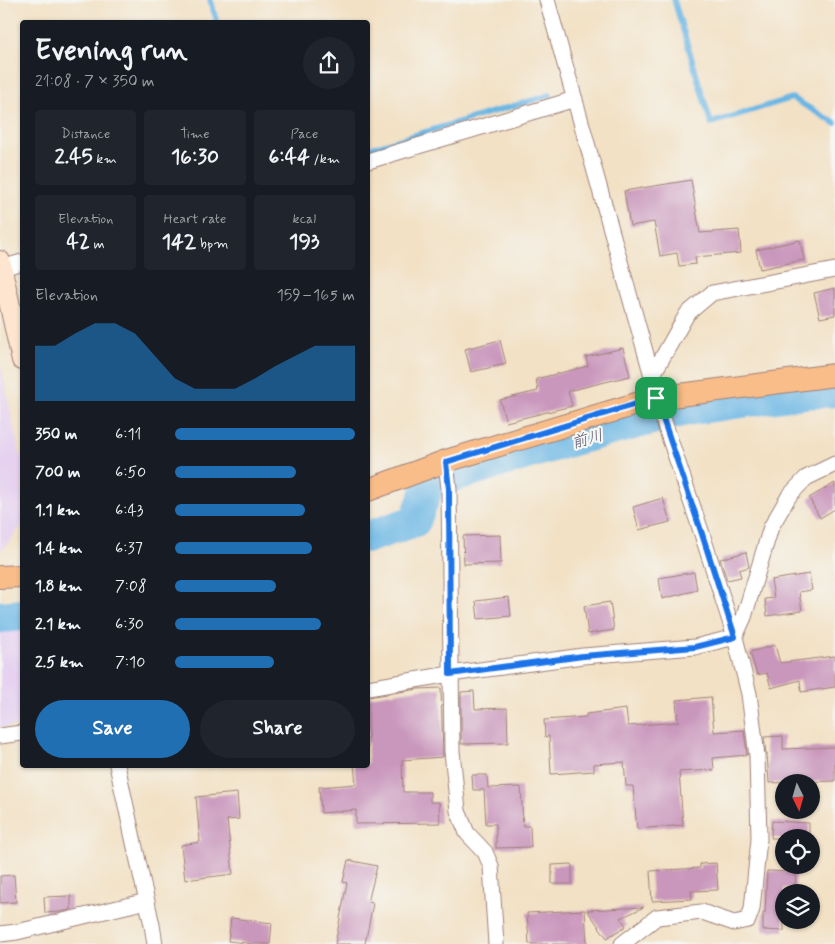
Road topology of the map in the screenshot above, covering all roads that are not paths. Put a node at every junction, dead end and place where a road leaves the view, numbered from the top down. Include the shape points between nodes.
1 (547, 0) edge
2 (575, 100) junction
3 (370, 160) edge
4 (20, 262) edge
5 (1, 265) edge
6 (835, 270) edge
7 (20, 351) edge
8 (835, 375) edge
9 (652, 376) junction
10 (656, 398) junction
11 (446, 462) junction
12 (835, 464) edge
13 (370, 489) edge
14 (20, 576) edge
15 (0, 577) edge
16 (735, 637) junction
17 (450, 674) junction
18 (370, 688) edge
19 (20, 733) edge
20 (0, 736) edge
21 (118, 768) edge
22 (147, 901) junction
23 (0, 934) edge
24 (155, 944) edge
25 (496, 944) edge
26 (622, 944) edge

1 - 2 street
2 - 3 street
2 - 9 street
4 - 5 street
5 - 7 main road
6 - 9 street via 712,293 687,314
8 - 10 main road
9 - 10 street
10 - 11 main road
10 - 16 street
11 - 13 main road
11 - 17 street
12 - 16 street via 806,478 789,496 770,527 744,617
14 - 15 main road
16 - 17 street via 695,647 583,656
16 - 26 street via 749,694 757,756 759,839 748,920 734,923 702,912 657,917
17 - 18 street
17 - 25 street via 458,811 467,833 485,852 491,866
19 - 20 street
21 - 22 street
22 - 23 street
22 - 24 street

